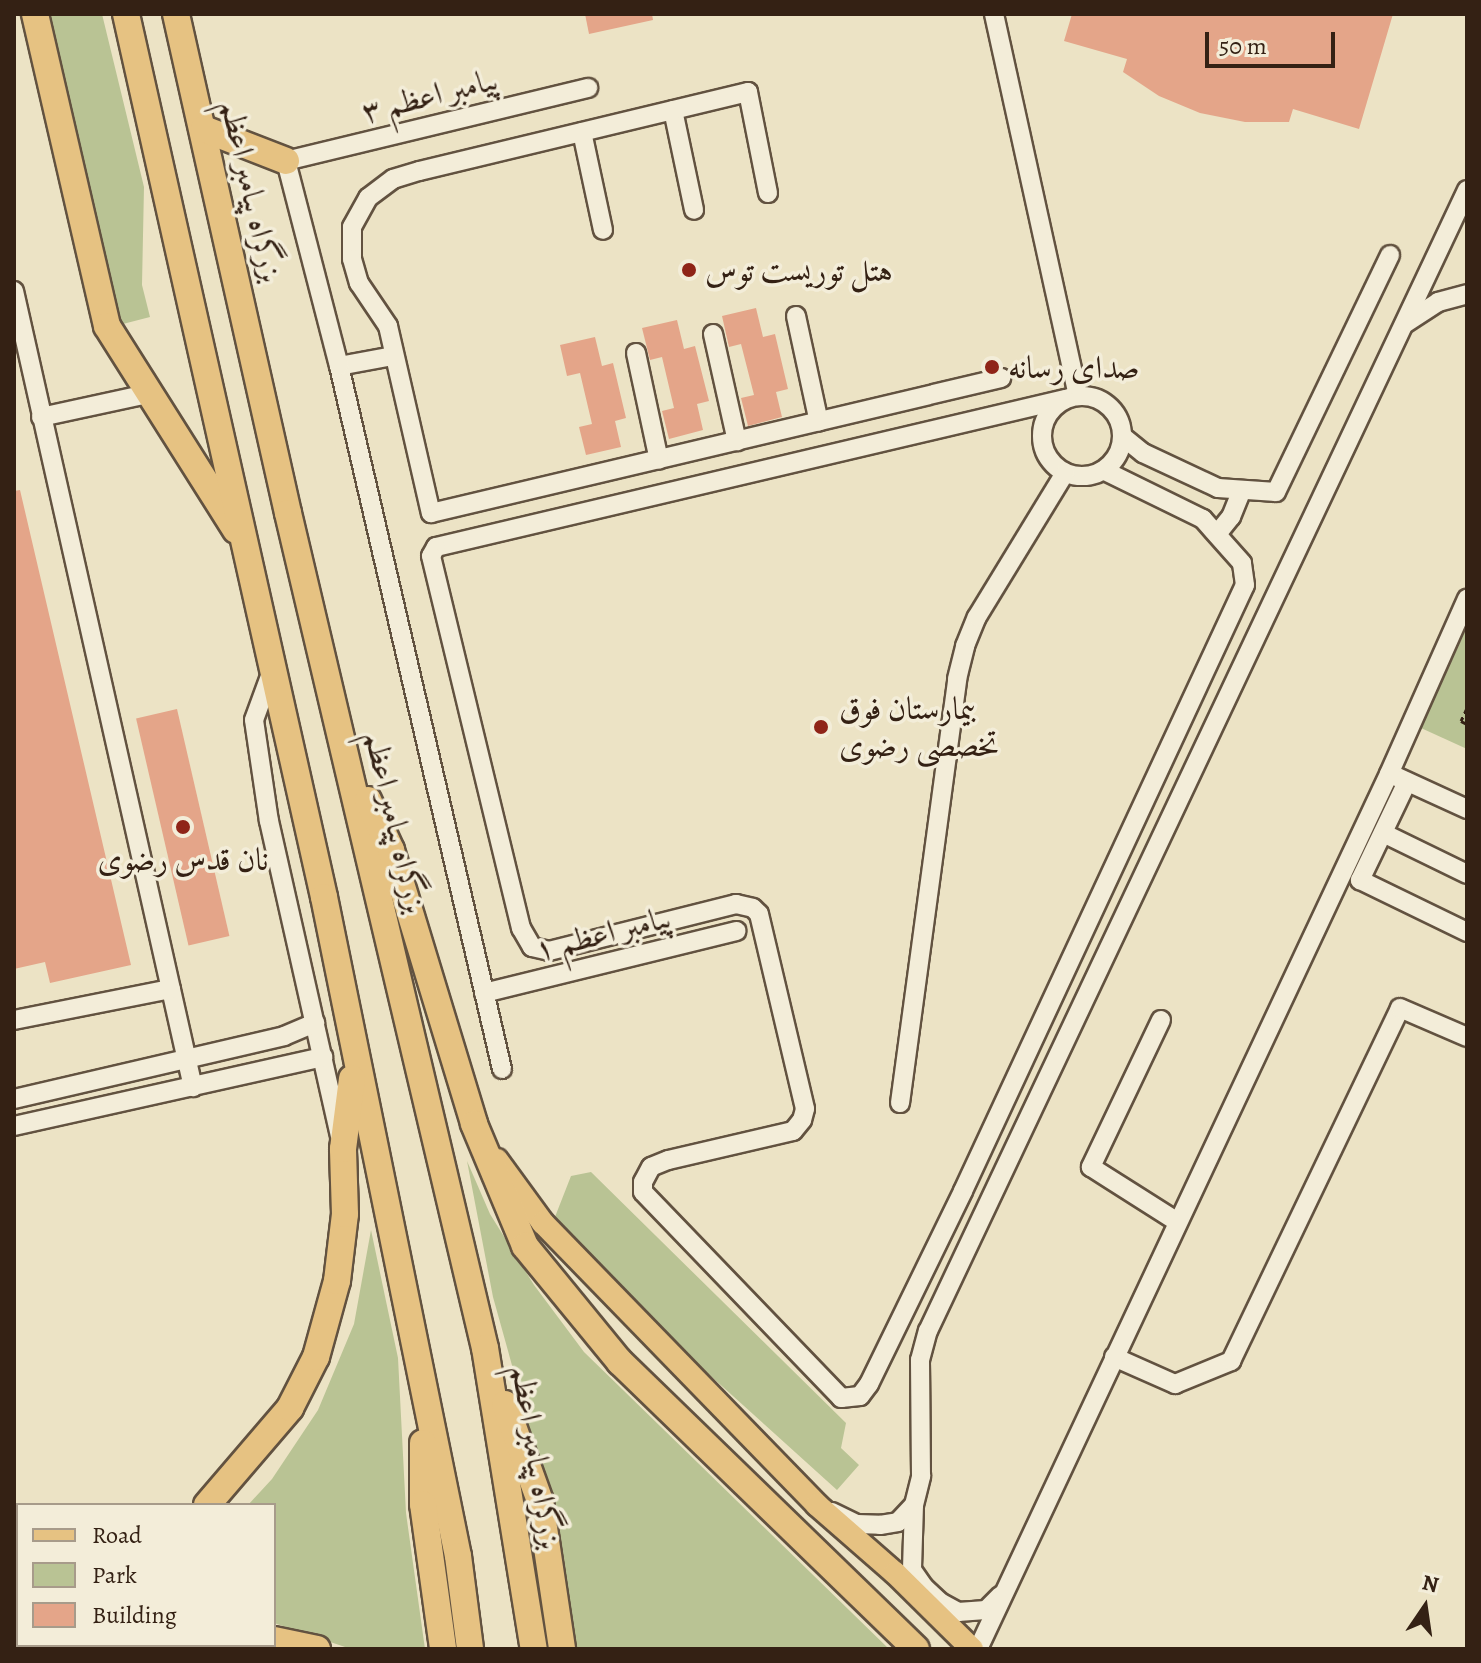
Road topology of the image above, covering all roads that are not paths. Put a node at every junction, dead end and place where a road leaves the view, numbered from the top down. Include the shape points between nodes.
1 (35, 14) edge
2 (126, 14) edge
3 (176, 14) edge
4 (994, 14) edge
5 (588, 88) dead end
6 (673, 110) junction
7 (582, 132) junction
8 (207, 141) junction
9 (288, 168) junction
10 (1467, 190) edge
11 (768, 193) dead end
12 (694, 210) dead end
13 (603, 230) dead end
14 (1390, 255) dead end
15 (14, 291) edge
16 (1467, 294) edge
17 (796, 316) dead end
18 (1404, 325) junction
19 (18, 332) edge
20 (713, 334) dead end
21 (636, 353) dead end
22 (393, 356) junction
23 (339, 366) junction
24 (1001, 378) dead end
25 (152, 393) junction
26 (1072, 397) junction
27 (41, 417) junction
28 (819, 422) junction
29 (1122, 436) junction
30 (737, 441) junction
31 (659, 460) junction
32 (1103, 470) junction
33 (1065, 473) junction
34 (1241, 492) junction
35 (1217, 534) junction
36 (249, 551) junction
37 (1467, 599) edge
38 (274, 666) junction
39 (346, 755) junction
40 (1389, 774) junction
41 (1407, 782) junction
42 (1467, 809) edge
43 (1383, 833) junction
44 (1467, 874) edge
45 (737, 931) dead end
46 (1467, 932) edge
47 (171, 989) junction
48 (484, 993) junction
49 (14, 1020) edge
50 (1161, 1020) dead end
51 (315, 1023) junction
52 (1467, 1037) edge
53 (355, 1055) junction
54 (186, 1057) junction
55 (323, 1057) junction
56 (502, 1069) dead end
57 (193, 1087) junction
58 (14, 1099) edge
59 (900, 1103) dead end
60 (474, 1124) junction
61 (14, 1126) edge
62 (343, 1149) junction
63 (1176, 1221) junction
64 (485, 1348) junction
65 (1114, 1357) junction
66 (423, 1388) junction
67 (209, 1503) edge
68 (817, 1505) junction
69 (914, 1505) junction
70 (1010, 1586) junction
71 (276, 1640) edge
72 (317, 1649) edge
73 (443, 1649) edge
74 (470, 1649) edge
75 (534, 1649) edge
76 (562, 1649) edge
77 (916, 1649) edge
78 (975, 1649) edge

1 - 25 highway via 107,326
2 - 36 highway
3 - 8 highway, بزرگراه پیامبر اعظم
4 - 26 street
5 - 9 street, پیامبر اعظم ۳
6 - 7 street
6 - 11 street via 748,92
6 - 12 street
7 - 13 street
7 - 22 street via 393,179 368,198 352,227 352,259 359,283 388,326
8 - 9 highway
8 - 39 highway, بزرگراه پیامبر اعظم
9 - 23 street
10 - 18 street
14 - 34 street via 1276,492
15 - 19 street
16 - 18 street via 1438,302
17 - 28 street
18 - 69 street via 928,1331 920,1360 921,1476
19 - 27 street
20 - 30 street
21 - 31 street
22 - 23 street
22 - 31 street via 431,513
23 - 48 street
24 - 28 street
25 - 27 street
25 - 36 highway
26 - 29 street via 1104,402 1120,423
26 - 33 street via 1046,416 1042,442 1046,455
26 - 35 street via 436,547 431,556 521,928 532,947 549,951 736,904 759,914 805,1109 802,1120 793,1131 651,1167 643,1192 841,1398 860,1396 869,1384 1235,612 1245,585 1242,563
27 - 47 street
28 - 30 street
29 - 32 street via 1113,461
29 - 34 street via 1143,453 1218,488
30 - 31 street
32 - 33 street via 1091,475
32 - 35 street via 1203,519
33 - 59 street via 977,617 965,646
34 - 35 street
36 - 38 highway
37 - 40 street
38 - 51 street via 254,720 269,821
38 - 53 highway
39 - 60 highway via 391,850
39 - 64 highway, بزرگراه پیامبر اعظم
40 - 41 street
40 - 63 street
41 - 42 street
41 - 43 street
43 - 44 street
43 - 46 street via 1360,880
45 - 48 street, پیامبر اعظم ۱
47 - 49 street
47 - 54 street
48 - 56 street
50 - 63 street via 1091,1167
51 - 54 street via 284,1036
51 - 55 street
52 - 65 street via 1400,1008 1231,1361 1175,1384
53 - 62 highway
53 - 66 highway
54 - 57 street
54 - 58 street
55 - 57 street
55 - 62 street
57 - 61 street
60 - 68 main road via 543,1223
60 - 77 highway via 525,1246 620,1362
62 - 67 highway via 345,1214 337,1281 316,1357 290,1408
63 - 65 street
64 - 75 highway, بزرگراه پیامبر اعظم
64 - 76 highway via 540,1501
65 - 70 street
66 - 73 highway via 423,1504
66 - 74 highway via 458,1556
68 - 69 street via 857,1524 880,1525 898,1522
68 - 78 main road
69 - 70 street via 912,1570 940,1602 958,1612 986,1610
70 - 78 street
71 - 72 highway

